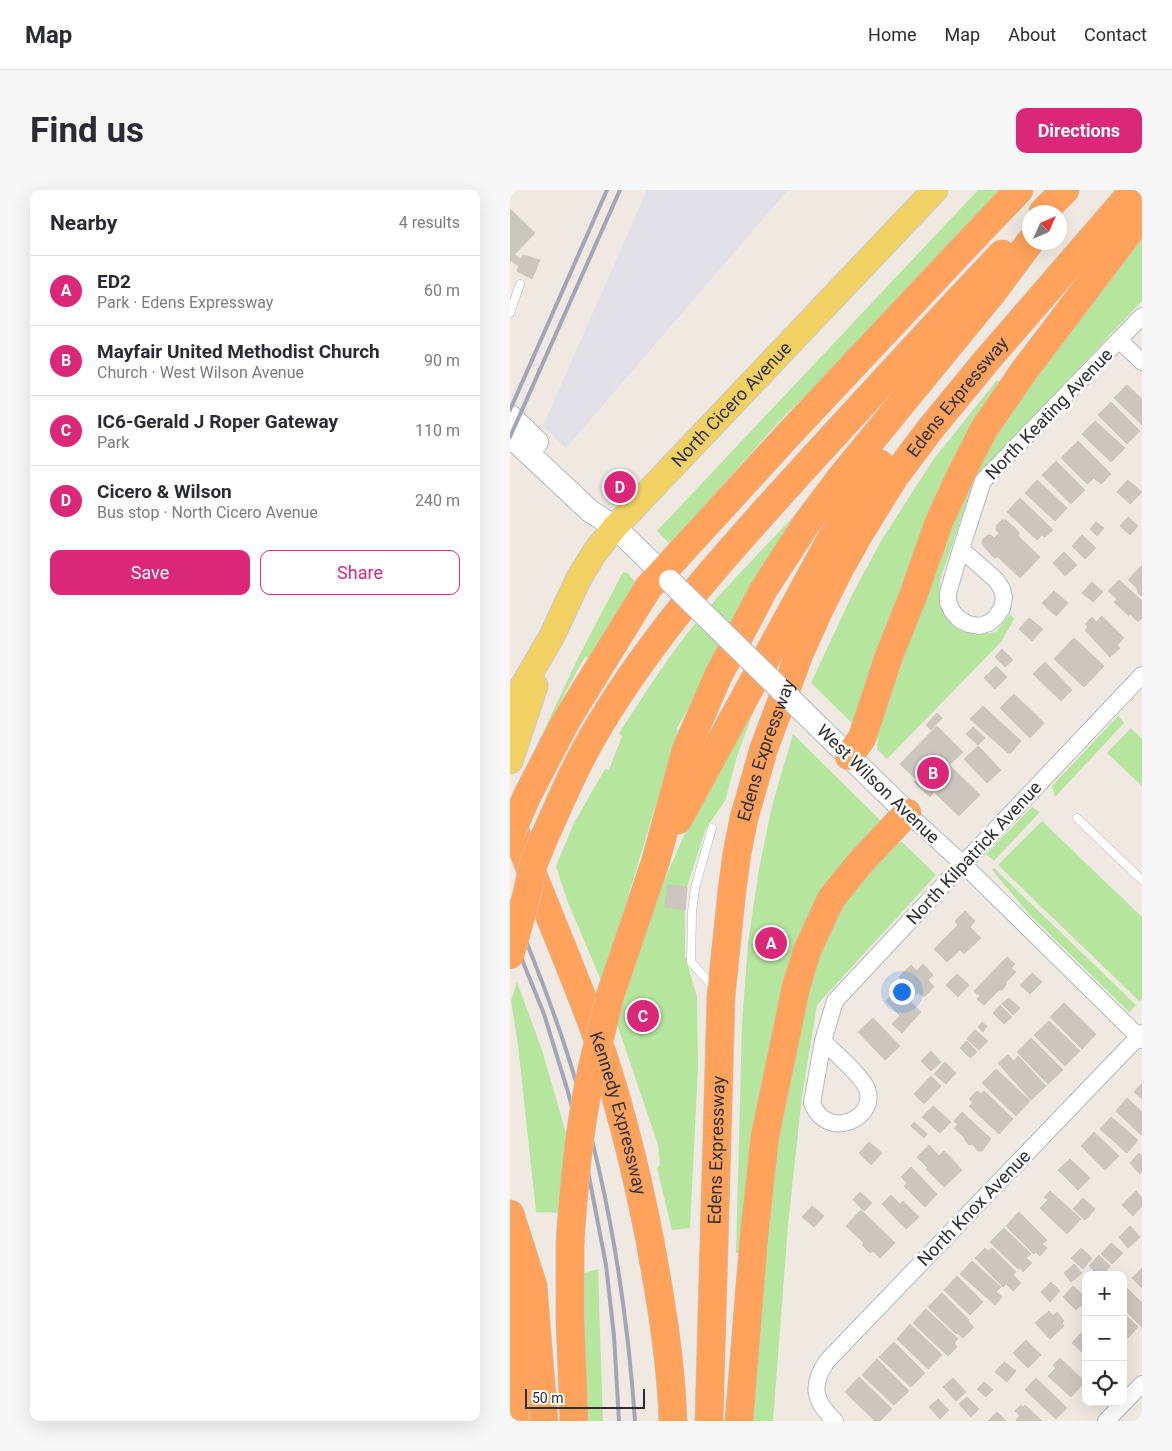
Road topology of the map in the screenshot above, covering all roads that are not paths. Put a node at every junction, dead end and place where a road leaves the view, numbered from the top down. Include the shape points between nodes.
1 (935, 190) edge
2 (1019, 190) edge
3 (1065, 190) edge
4 (1069, 190) edge
5 (1134, 190) edge
6 (1050, 205) edge
7 (1057, 205) edge
8 (1142, 215) edge
9 (1022, 234) edge
10 (1024, 250) edge
11 (520, 284) dead end
12 (510, 313) edge
13 (1142, 316) edge
14 (1119, 340) junction
15 (1142, 362) edge
16 (951, 403) junction
17 (510, 416) edge
18 (510, 436) edge
19 (614, 527) junction
20 (961, 549) dead end
21 (666, 577) junction
22 (552, 636) junction
23 (1142, 675) edge
24 (510, 708) edge
25 (849, 756) junction
26 (510, 761) edge
27 (907, 813) junction
28 (1077, 818) dead end
29 (510, 819) edge
30 (712, 828) dead end
31 (510, 835) edge
32 (655, 863) junction
33 (962, 864) junction
34 (1142, 880) edge
35 (510, 955) edge
36 (721, 996) junction
37 (1141, 1037) edge
38 (823, 1041) junction
39 (510, 1214) edge
40 (510, 1224) edge
41 (1142, 1384) edge
42 (515, 1421) edge
43 (544, 1421) edge
44 (574, 1421) edge
45 (674, 1421) edge
46 (709, 1421) edge
47 (738, 1421) edge
48 (835, 1421) edge
49 (1106, 1421) edge

1 - 19 main road, North Cicero Avenue
2 - 21 highway via 789,434
3 - 6 highway
4 - 7 highway
5 - 16 highway, Edens Expressway
8 - 25 highway via 1024,370 984,429 939,522 862,738
9 - 35 highway, bridge via 750,528 680,610 633,673 597,728 544,838 533,865
10 - 32 highway via 836,484 764,589 718,676 686,750
11 - 12 lane
13 - 14 street, North Keating Avenue
14 - 15 street
14 - 20 street, North Keating Avenue via 983,481
16 - 32 highway via 880,464 831,539
16 - 36 highway, Edens Expressway via 910,454 855,541 819,610 784,692 744,818 732,890
17 - 19 street, West Wilson Avenue via 599,500
18 - 19 street, West Wilson Avenue via 590,511
19 - 21 street, West Wilson Avenue
19 - 22 main road, North Cicero Avenue via 578,578
21 - 25 street, West Wilson Avenue, bridge
21 - 31 highway, bridge via 648,588 566,721
22 - 24 main road, North Cicero Avenue
22 - 26 main road, North Cicero Avenue
23 - 33 street, North Kilpatrick Avenue
25 - 27 street, West Wilson Avenue
27 - 33 street, West Wilson Avenue
27 - 47 highway via 831,899 796,986 766,1136
28 - 34 lane
29 - 45 highway, Kennedy Expressway via 593,1027 620,1114 641,1196 660,1294
30 - 36 lane via 695,888 691,962
32 - 44 highway, bridge via 609,999 578,1147 570,1243
33 - 37 street, West Wilson Avenue
33 - 38 street, North Kilpatrick Avenue via 836,1001
36 - 46 highway, Edens Expressway
37 - 48 street, North Knox Avenue via 827,1362 815,1388 822,1407
38 - 38 street, North Kilpatrick Avenue via 868,1090 862,1113 845,1123 821,1118 812,1103
39 - 43 highway via 533,1286
40 - 42 highway
41 - 49 street

